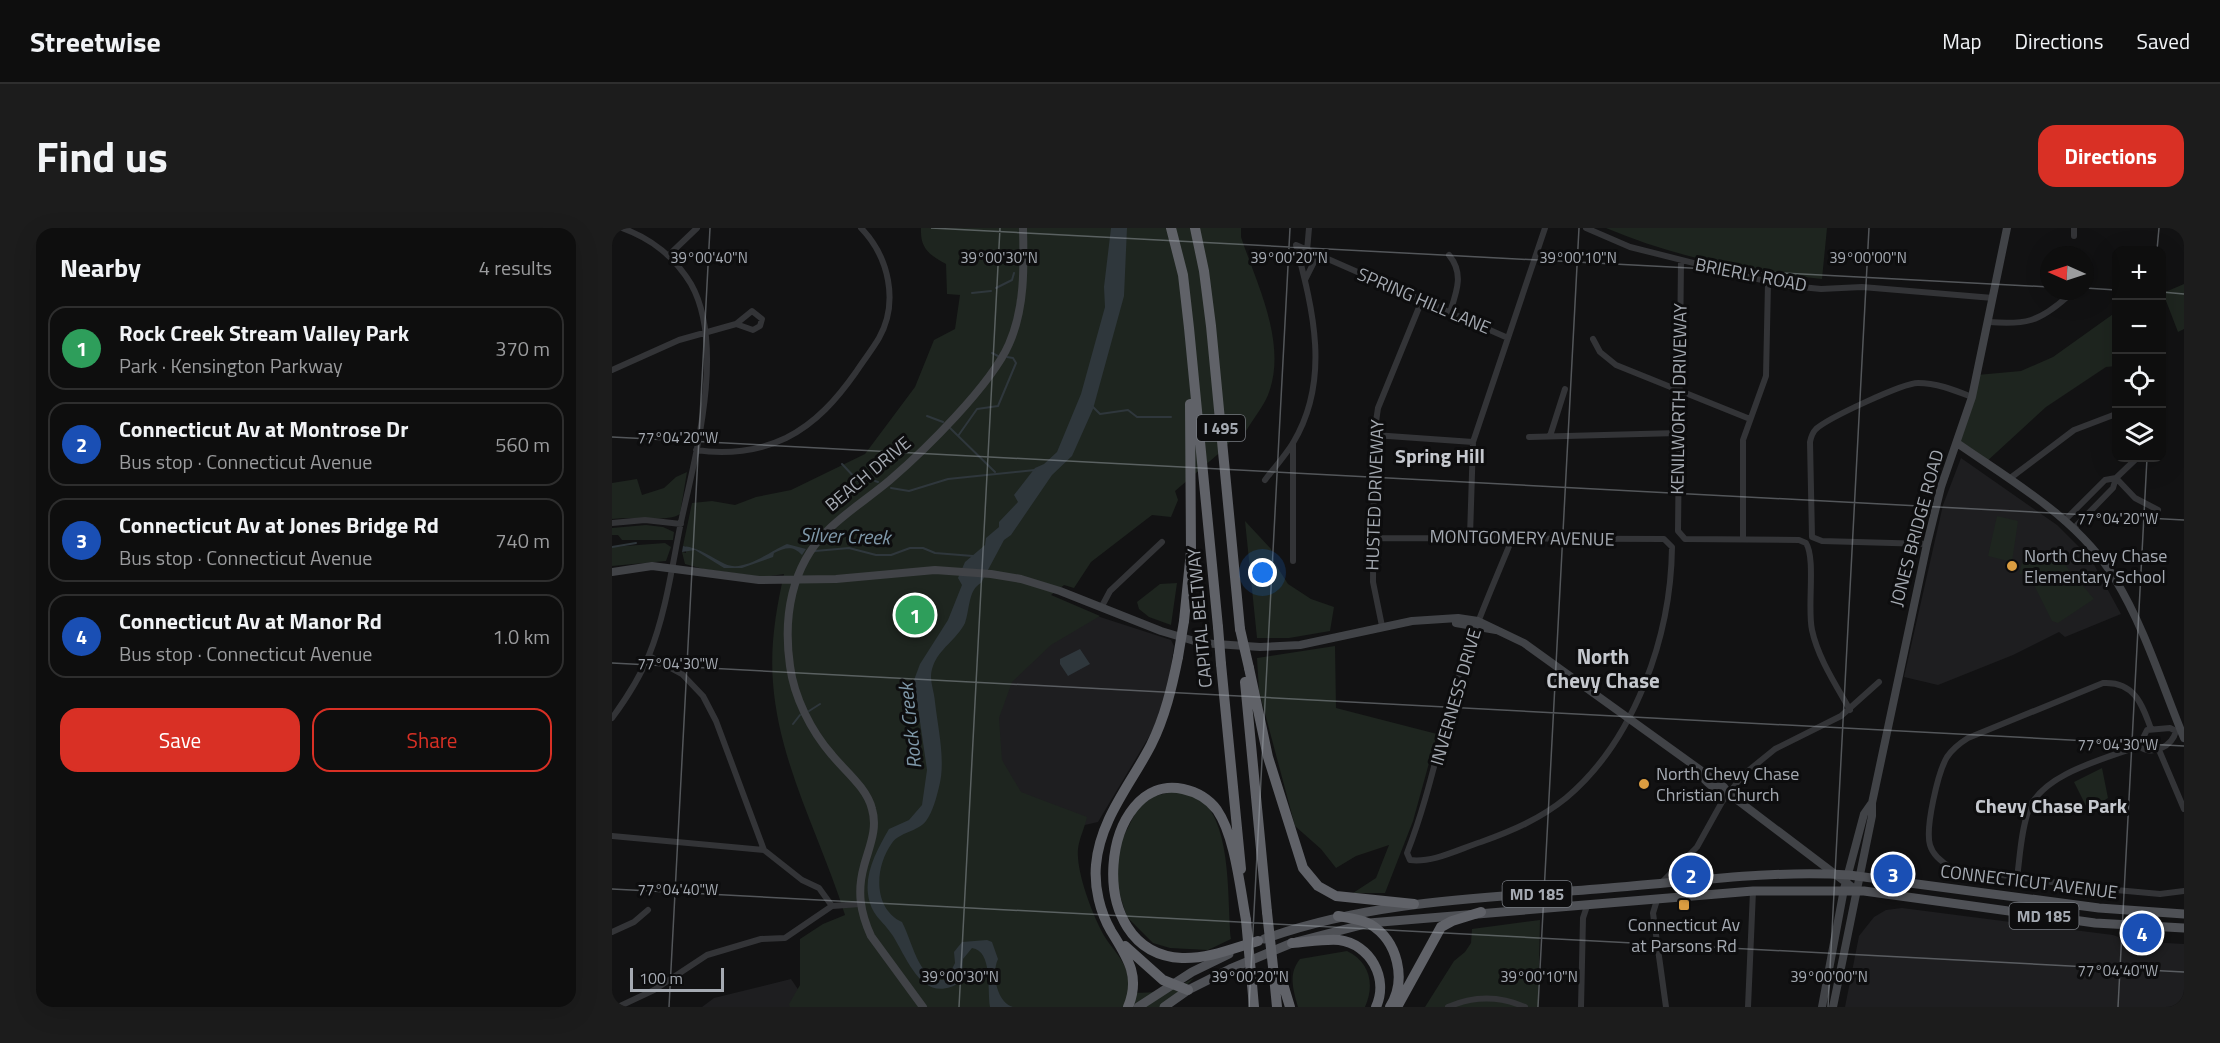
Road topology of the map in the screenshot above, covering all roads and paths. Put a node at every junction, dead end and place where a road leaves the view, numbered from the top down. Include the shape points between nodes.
1 (622, 228) edge
2 (697, 228) edge
3 (861, 228) edge
4 (1023, 228) edge
5 (1170, 228) edge
6 (1195, 228) edge
7 (1309, 228) edge
8 (1545, 228) edge
9 (1586, 228) edge
10 (2007, 228) edge
11 (2074, 228) edge
12 (2074, 236) dead end
13 (1307, 251) junction
14 (670, 254) junction
15 (1449, 255) dead end
16 (1317, 256) junction
17 (1681, 261) junction
18 (1305, 280) junction
19 (1768, 283) junction
20 (1993, 298) junction
21 (1422, 300) junction
22 (2064, 300) edge
23 (1450, 312) junction
24 (1989, 322) junction
25 (736, 324) dead end
26 (1189, 328) junction
27 (705, 331) junction
28 (1508, 338) junction
29 (1593, 339) dead end
30 (612, 370) edge
31 (1565, 389) dead end
32 (1680, 392) junction
33 (1972, 397) junction
34 (2112, 416) edge
35 (1750, 419) junction
36 (1678, 433) junction
37 (1374, 435) junction
38 (1550, 436) junction
39 (1529, 437) dead end
40 (1293, 442) junction
41 (1473, 442) junction
42 (1957, 443) junction
43 (696, 450) junction
44 (2133, 462) edge
45 (2116, 478) junction
46 (2010, 479) junction
47 (1265, 480) dead end
48 (2158, 510) dead end
49 (2064, 520) junction
50 (612, 523) edge
51 (681, 524) junction
52 (2073, 529) junction
53 (1470, 536) junction
54 (1372, 538) junction
55 (1512, 539) junction
56 (1743, 539) junction
57 (1162, 542) dead end
58 (1927, 544) junction
59 (1293, 561) dead end
60 (672, 569) junction
61 (612, 572) edge
62 (796, 580) junction
63 (1102, 606) junction
64 (1477, 624) junction
65 (1382, 626) junction
66 (649, 656) junction
67 (1246, 667) junction
68 (1879, 682) dead end
69 (1850, 710) junction
70 (612, 718) edge
71 (1628, 719) junction
72 (2151, 729) junction
73 (2180, 733) edge
74 (2139, 746) junction
75 (2159, 750) junction
76 (1728, 793) junction
77 (2184, 809) edge
78 (612, 836) edge
79 (764, 850) junction
80 (1835, 874) junction
81 (2017, 878) junction
82 (1849, 881) junction
83 (1660, 884) junction
84 (1856, 890) junction
85 (1753, 891) junction
86 (2184, 891) edge
87 (1658, 900) junction
88 (860, 904) junction
89 (1414, 904) junction
90 (832, 906) junction
91 (1587, 906) junction
92 (648, 910) dead end
93 (1481, 912) junction
94 (2184, 914) edge
95 (1338, 916) junction
96 (1246, 920) junction
97 (1369, 923) junction
98 (2184, 928) edge
99 (612, 932) edge
100 (1118, 940) junction
101 (1258, 941) junction
102 (1292, 943) junction
103 (1277, 975) junction
104 (1172, 984) junction
105 (1188, 990) junction
106 (618, 1007) edge
107 (923, 1007) edge
108 (1128, 1007) edge
109 (1138, 1007) edge
110 (1164, 1007) edge
111 (1254, 1007) edge
112 (1277, 1007) edge
113 (1290, 1007) edge
114 (1376, 1007) edge
115 (1390, 1007) edge
116 (1397, 1007) edge
117 (1448, 1007) edge
118 (1525, 1007) edge
119 (1581, 1007) edge
120 (1666, 1007) edge
121 (1748, 1007) edge
122 (1822, 1007) edge
123 (1833, 1007) edge

1 - 14 street via 651,240
2 - 14 street
3 - 43 street via 884,266 890,302 879,338 844,389 813,422 785,439 750,450
4 - 62 street, BEACH DRIVE via 1020,308 1001,358 919,454 829,528
5 - 26 highway, CAPITAL BELTWAY / I 495 via 1183,275
6 - 67 highway, I 495, bridge via 1211,326
7 - 13 street
8 - 28 street
9 - 17 street, BRIERLY ROAD via 1630,247
10 - 20 street, JONES BRIDGE ROAD
11 - 12 street
13 - 16 street, SPRING HILL LANE
13 - 18 street via 1296,245
14 - 27 street via 692,285
15 - 23 street via 1459,273
16 - 18 street
16 - 21 street, SPRING HILL LANE
17 - 19 street, BRIERLY ROAD
17 - 32 street, KENILWORTH DRIVEWAY
18 - 40 street via 1315,326 1316,363 1308,404
19 - 20 street, BRIERLY ROAD via 1821,289 1862,286
19 - 35 street via 1766,376
20 - 24 street, JONES BRIDGE ROAD
21 - 23 street, SPRING HILL LANE
21 - 37 street, HUSTED DRIVEWAY via 1378,408
22 - 24 street via 2019,325
23 - 28 street, SPRING HILL LANE
24 - 33 street, JONES BRIDGE ROAD
25 - 27 street
26 - 96 highway, CAPITAL BELTWAY / I 495, bridge
26 - 100 highway, bridge via 1191,551 1178,657 1164,716 1107,824 1098,849 1099,902
27 - 30 street
27 - 43 street via 706,389
28 - 41 street
29 - 32 street via 1600,352 1616,365
31 - 38 street
32 - 35 street
32 - 36 street, KENILWORTH DRIVEWAY
33 - 42 street, JONES BRIDGE ROAD
33 - 58 street via 1939,385 1916,383 1829,420 1812,434 1812,537 1822,542
34 - 46 street via 2074,430
35 - 56 street via 1743,440
36 - 38 street
36 - 56 street, KENILWORTH DRIVEWAY via 1680,537
37 - 41 street
37 - 54 street, HUSTED DRIVEWAY
38 - 39 street
40 - 47 street
40 - 59 street
41 - 53 street
42 - 46 street
42 - 58 street, JONES BRIDGE ROAD
43 - 51 street
44 - 45 street
45 - 48 street via 2135,498
45 - 49 street via 2105,480
45 - 52 street via 2113,488
46 - 49 street
49 - 52 street
50 - 51 street via 645,520
51 - 60 street
52 - 73 street via 2115,577 2133,610
53 - 54 street, MONTGOMERY AVENUE
53 - 55 street, MONTGOMERY AVENUE
54 - 65 street, HUSTED DRIVEWAY via 1372,582
55 - 64 street, INVERNESS DRIVE
55 - 71 street, MONTGOMERY AVENUE via 1664,539 1670,543 1657,646
56 - 69 street via 1806,543 1810,554 1812,631
57 - 63 street via 1110,591
58 - 82 street, JONES BRIDGE ROAD via 1872,816
60 - 61 street via 640,567
60 - 62 street via 734,578
60 - 66 street
62 - 63 street via 960,570 1021,579
62 - 88 street, BEACH DRIVE via 788,628 790,667 801,703 816,735 865,792 872,806 874,834 864,867
63 - 65 street via 1201,643 1290,646
64 - 65 street via 1452,620
64 - 71 street via 1524,643
64 - 71 street, INVERNESS DRIVE via 1407,856 1414,860 1437,857 1507,833 1540,816 1588,776
66 - 70 street
66 - 79 street via 682,674 704,696
67 - 89 highway via 1297,855 1310,878 1336,896
67 - 103 highway, I 495, bridge via 1267,912
68 - 69 street
69 - 76 street via 1770,753
71 - 76 street via 1696,768 1721,792
72 - 73 street via 2170,728
72 - 74 street
72 - 81 street via 2138,697 2130,688 2103,683 1968,738 1951,751 1936,796 1928,834 1930,846 1936,857 1952,868
73 - 75 street
74 - 75 street via 2148,751
74 - 81 street via 2053,781 2039,793 2027,815
75 - 77 street
76 - 80 street
76 - 83 street via 1697,847
78 - 79 street
79 - 90 street via 802,880 819,888
80 - 82 main road, CONNECTICUT AVENUE / MD 185
80 - 83 main road, CONNECTICUT AVENUE / MD 185
81 - 86 street via 2160,894
82 - 84 main road, CONNECTICUT AVENUE / MD 185
82 - 84 street, JONES BRIDGE ROAD
82 - 85 main road, CONNECTICUT AVENUE / MD 185
82 - 94 main road, CONNECTICUT AVENUE / MD 185
82 - 122 street, JONES BRIDGE ROAD
83 - 89 main road, CONNECTICUT AVENUE / MD 185
84 - 98 main road, CONNECTICUT AVENUE / MD 185 via 2095,923
84 - 123 street, JONES BRIDGE ROAD
85 - 87 main road, CONNECTICUT AVENUE / MD 185
85 - 121 street
87 - 91 main road, CONNECTICUT AVENUE / MD 185
87 - 120 street via 1653,913
88 - 90 street
88 - 107 street, BEACH DRIVE via 872,936
89 - 95 main road, CONNECTICUT AVENUE / MD 185
90 - 106 street via 784,938 761,939 707,955 654,990
91 - 93 main road, CONNECTICUT AVENUE / MD 185
91 - 119 street via 1583,918
92 - 99 street
93 - 97 main road, CONNECTICUT AVENUE / MD 185
93 - 116 highway via 1441,927
95 - 97 highway
95 - 101 main road, CONNECTICUT AVENUE / MD 185
96 - 101 highway via 1227,832 1217,810 1201,795 1179,788 1146,798 1121,829 1111,871 1116,899 1137,938 1161,954 1185,958
96 - 111 highway, CAPITAL BELTWAY / I 495, bridge
97 - 102 main road, CONNECTICUT AVENUE / MD 185
97 - 115 highway via 1388,941 1397,963 1398,988
100 - 104 highway
100 - 108 highway via 1135,980
101 - 104 main road, CONNECTICUT AVENUE / MD 185
102 - 105 main road, CONNECTICUT AVENUE / MD 185
102 - 114 highway via 1336,940 1365,952 1380,979
103 - 112 highway, I 495
103 - 113 highway
104 - 105 highway
104 - 109 main road, CONNECTICUT AVENUE / MD 185
105 - 110 main road, CONNECTICUT AVENUE / MD 185
117 - 118 street via 1491,999

